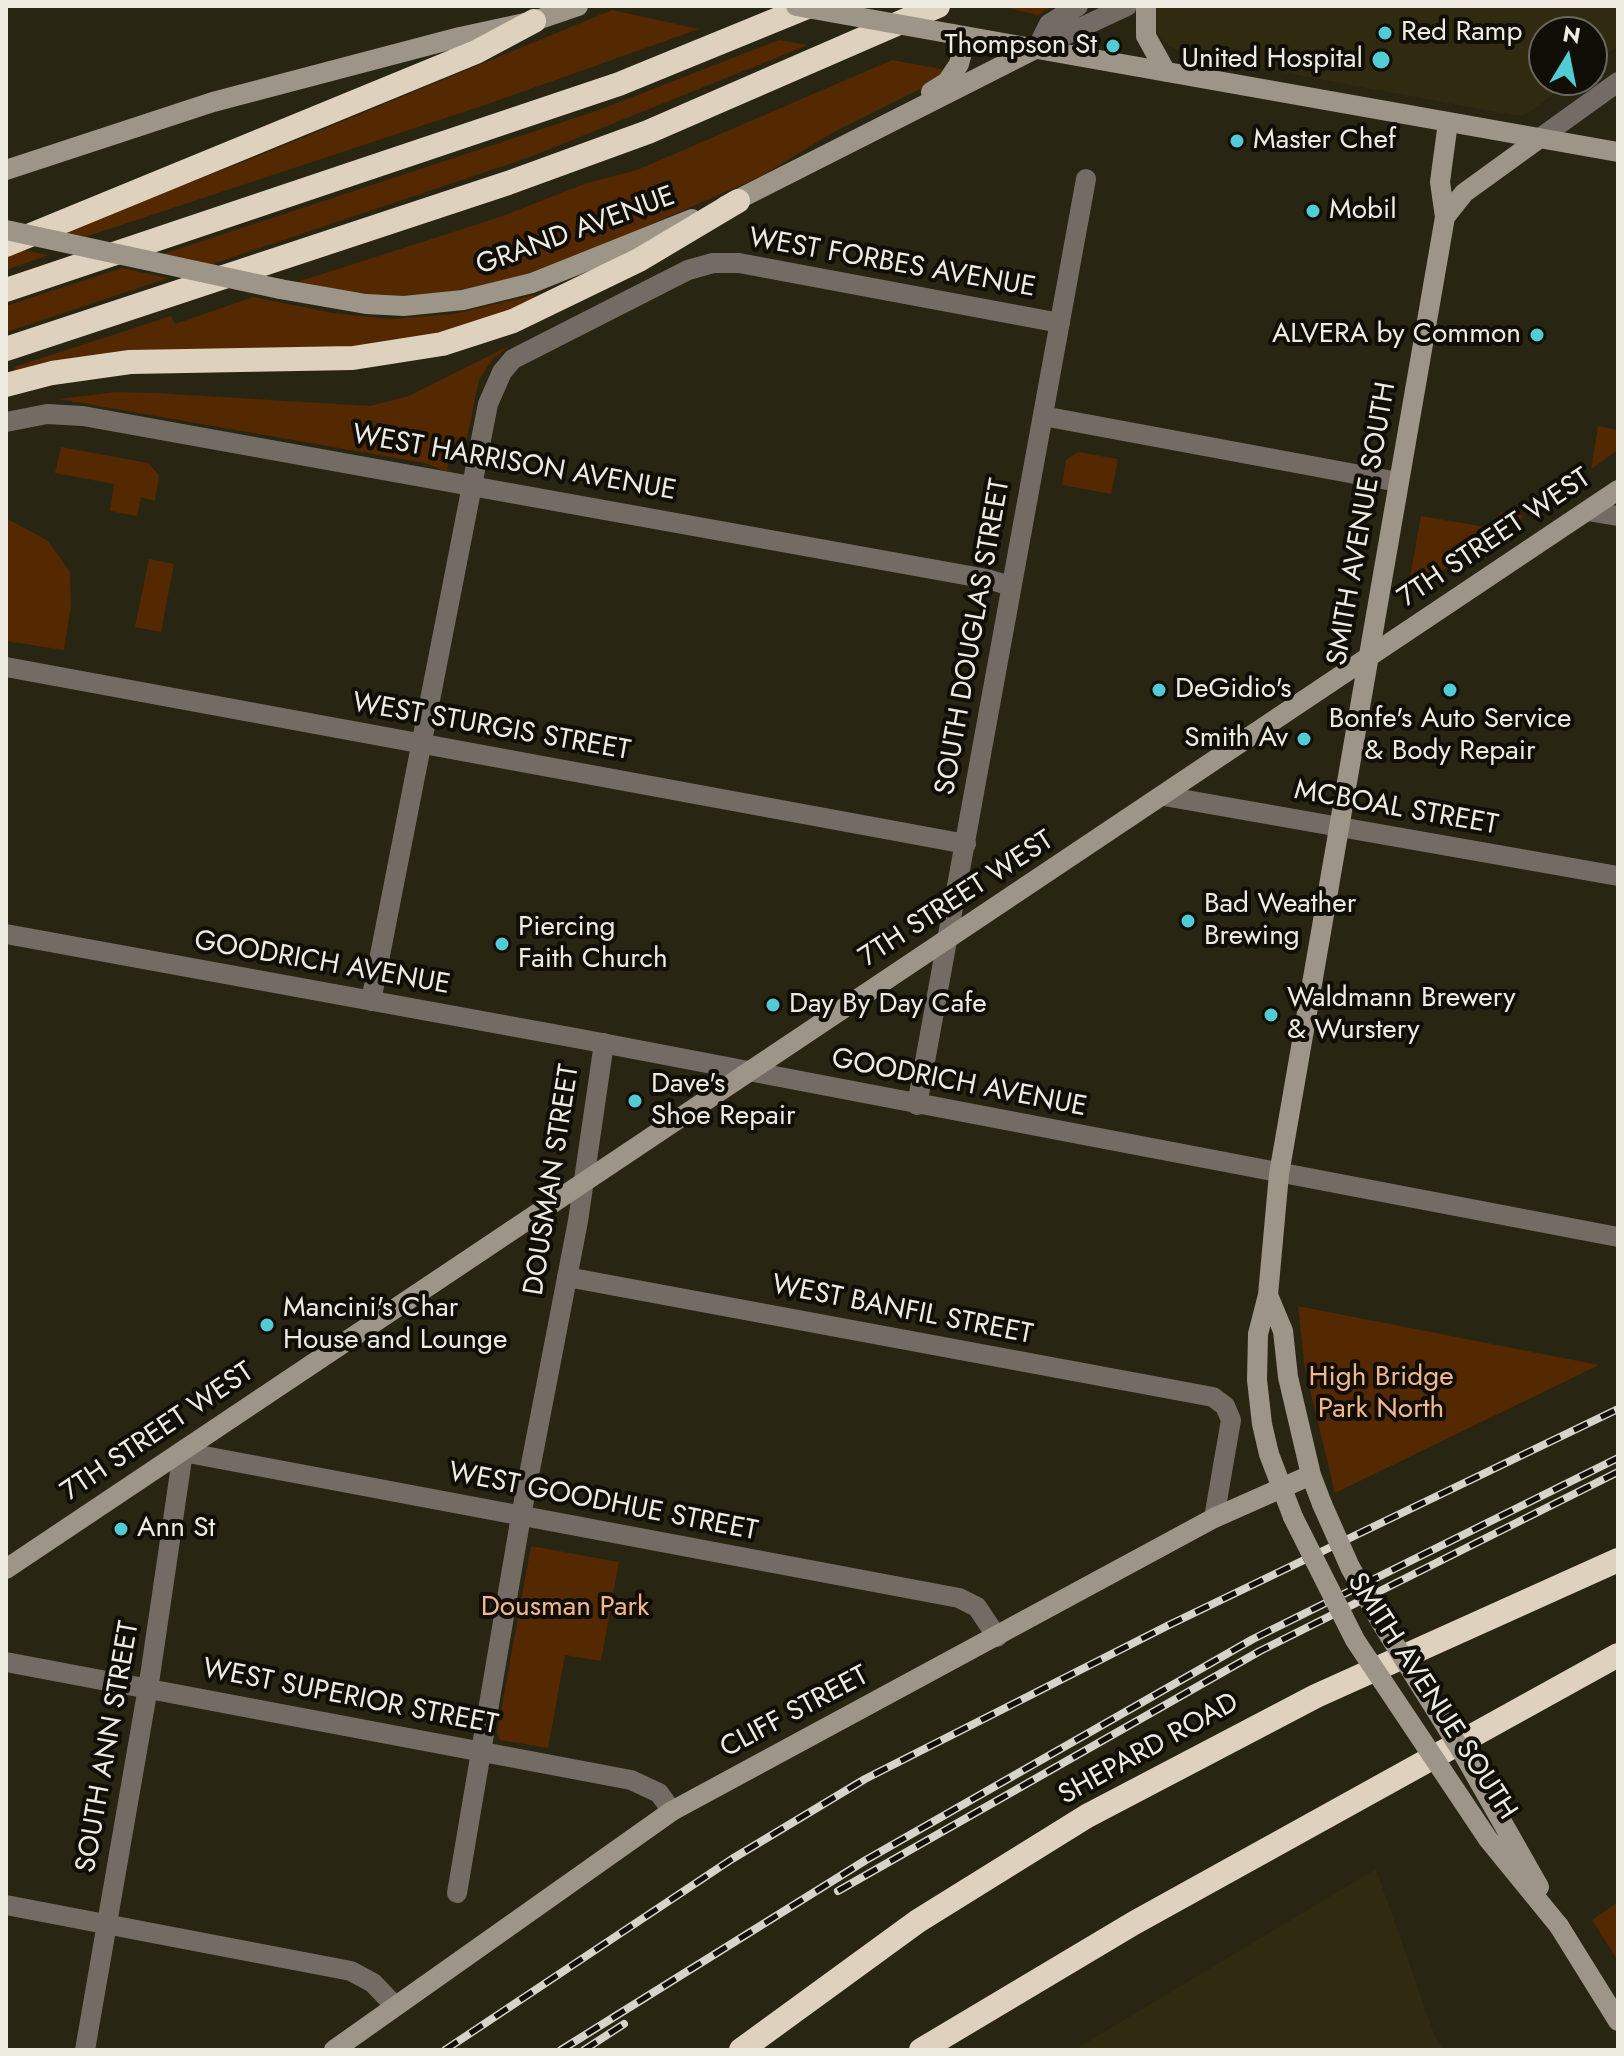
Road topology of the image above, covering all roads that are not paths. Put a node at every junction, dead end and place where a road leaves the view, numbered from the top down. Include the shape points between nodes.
1 (578, 6) edge
2 (796, 6) edge
3 (810, 6) edge
4 (938, 6) edge
5 (1078, 6) edge
6 (1127, 6) edge
7 (1146, 6) edge
8 (537, 14) edge
9 (953, 34) junction
10 (1037, 48) junction
11 (1166, 72) junction
12 (1618, 82) edge
13 (1448, 122) junction
14 (878, 128) junction
15 (1540, 138) junction
16 (1618, 152) edge
17 (6, 170) edge
18 (1086, 179) dead end
19 (738, 201) junction
20 (1445, 217) junction
21 (6, 230) edge
22 (6, 245) edge
23 (6, 290) edge
24 (1060, 323) junction
25 (6, 349) edge
26 (6, 385) edge
27 (1043, 416) junction
28 (6, 422) edge
29 (1398, 482) junction
30 (473, 485) junction
31 (1618, 490) edge
32 (1587, 511) junction
33 (1618, 516) edge
34 (1011, 586) junction
35 (1369, 657) junction
36 (6, 667) edge
37 (422, 744) junction
38 (1164, 796) junction
39 (1337, 828) junction
40 (966, 844) junction
41 (1618, 876) edge
42 (6, 934) edge
43 (945, 942) junction
44 (371, 1001) junction
45 (604, 1043) junction
46 (746, 1072) junction
47 (917, 1105) junction
48 (1279, 1174) junction
49 (583, 1182) junction
50 (1618, 1237) edge
51 (567, 1277) junction
52 (1268, 1295) junction
53 (183, 1452) junction
54 (1311, 1475) junction
55 (1281, 1487) junction
56 (521, 1516) junction
57 (1214, 1518) junction
58 (1618, 1560) edge
59 (6, 1569) edge
60 (997, 1637) junction
61 (1618, 1655) edge
62 (6, 1662) edge
63 (147, 1689) junction
64 (482, 1751) junction
65 (672, 1811) junction
66 (457, 1893) dead end
67 (6, 1905) edge
68 (107, 1924) junction
69 (1559, 1926) junction
70 (395, 2006) junction
71 (1618, 2021) edge
72 (85, 2050) edge
73 (334, 2050) edge
74 (741, 2050) edge
75 (921, 2050) edge

1 - 8 main road
2 - 9 main road, bridge
3 - 23 highway via 619,84
4 - 25 highway via 648,132
5 - 10 street via 1049,24
6 - 10 street
7 - 11 main road via 1146,36
8 - 17 main road via 213,102
8 - 22 highway via 476,52
9 - 10 main road
9 - 14 main road via 963,49 955,73
10 - 11 main road
10 - 14 main road, GRAND AVENUE
11 - 13 main road
12 - 15 street
13 - 15 main road
13 - 20 main road, SMITH AVENUE SOUTH via 1440,182
14 - 19 main road, GRAND AVENUE
15 - 16 main road
15 - 20 main road via 1464,193
18 - 24 street, SOUTH DOUGLAS STREET
19 - 21 main road, GRAND AVENUE, bridge via 532,283 463,300 404,306 280,289
19 - 26 highway via 625,267 513,321 442,344 353,358 130,362
20 - 29 main road, SMITH AVENUE SOUTH
24 - 27 street, SOUTH DOUGLAS STREET
24 - 30 street, WEST FORBES AVENUE via 739,263 713,263 688,270 513,359 488,404
27 - 29 street
27 - 34 street, SOUTH DOUGLAS STREET
28 - 30 street, WEST HARRISON AVENUE via 47,414 83,416
29 - 35 main road, SMITH AVENUE SOUTH
30 - 34 street, WEST HARRISON AVENUE
30 - 37 street
31 - 32 main road, 7TH STREET WEST
32 - 33 street
32 - 35 main road, 7TH STREET WEST
34 - 40 street, SOUTH DOUGLAS STREET
35 - 38 main road, 7TH STREET WEST
35 - 39 main road, SMITH AVENUE SOUTH
36 - 37 street, WEST STURGIS STREET
37 - 40 street, WEST STURGIS STREET
37 - 44 street
38 - 39 street, MCBOAL STREET
38 - 43 main road, 7TH STREET WEST
39 - 41 street, MCBOAL STREET
39 - 48 main road, SMITH AVENUE SOUTH
40 - 43 street, SOUTH DOUGLAS STREET
42 - 44 street, GOODRICH AVENUE
43 - 46 main road, 7TH STREET WEST
43 - 47 street, SOUTH DOUGLAS STREET
44 - 45 street, GOODRICH AVENUE
45 - 46 street, GOODRICH AVENUE
45 - 49 street, DOUSMAN STREET
46 - 47 street, GOODRICH AVENUE
46 - 49 main road, 7TH STREET WEST
47 - 48 street, GOODRICH AVENUE
48 - 50 street, GOODRICH AVENUE
48 - 52 main road, SMITH AVENUE SOUTH
49 - 51 street, DOUSMAN STREET
49 - 53 main road, 7TH STREET WEST
51 - 56 street, DOUSMAN STREET
51 - 57 street, WEST BANFIL STREET via 1213,1397 1231,1420
52 - 54 main road, SMITH AVENUE SOUTH via 1283,1331
52 - 55 main road, SMITH AVENUE SOUTH via 1258,1334 1257,1380 1269,1454
53 - 56 street, WEST GOODHUE STREET
53 - 59 main road, 7TH STREET WEST
53 - 63 street, SOUTH ANN STREET
54 - 55 main road, CLIFF STREET
54 - 69 main road, SMITH AVENUE SOUTH, bridge via 1350,1567 1507,1827
55 - 57 main road, CLIFF STREET
55 - 69 main road, SMITH AVENUE SOUTH, bridge via 1355,1640 1488,1839
56 - 60 street, WEST GOODHUE STREET via 959,1598 977,1607
56 - 64 street, DOUSMAN STREET
57 - 60 main road, CLIFF STREET
58 - 74 highway, SHEPARD ROAD via 1316,1696 1087,1816 918,1921
60 - 65 main road, CLIFF STREET
61 - 75 highway via 1147,1915
62 - 63 street, WEST SUPERIOR STREET
63 - 64 street, WEST SUPERIOR STREET
63 - 68 street, SOUTH ANN STREET
64 - 65 street, WEST SUPERIOR STREET via 631,1780 659,1793
64 - 66 street, DOUSMAN STREET
65 - 70 main road, CLIFF STREET
67 - 68 street
68 - 70 street via 351,1971 373,1983
68 - 72 street, SOUTH ANN STREET
69 - 71 main road, SMITH AVENUE SOUTH
70 - 73 main road, CLIFF STREET

